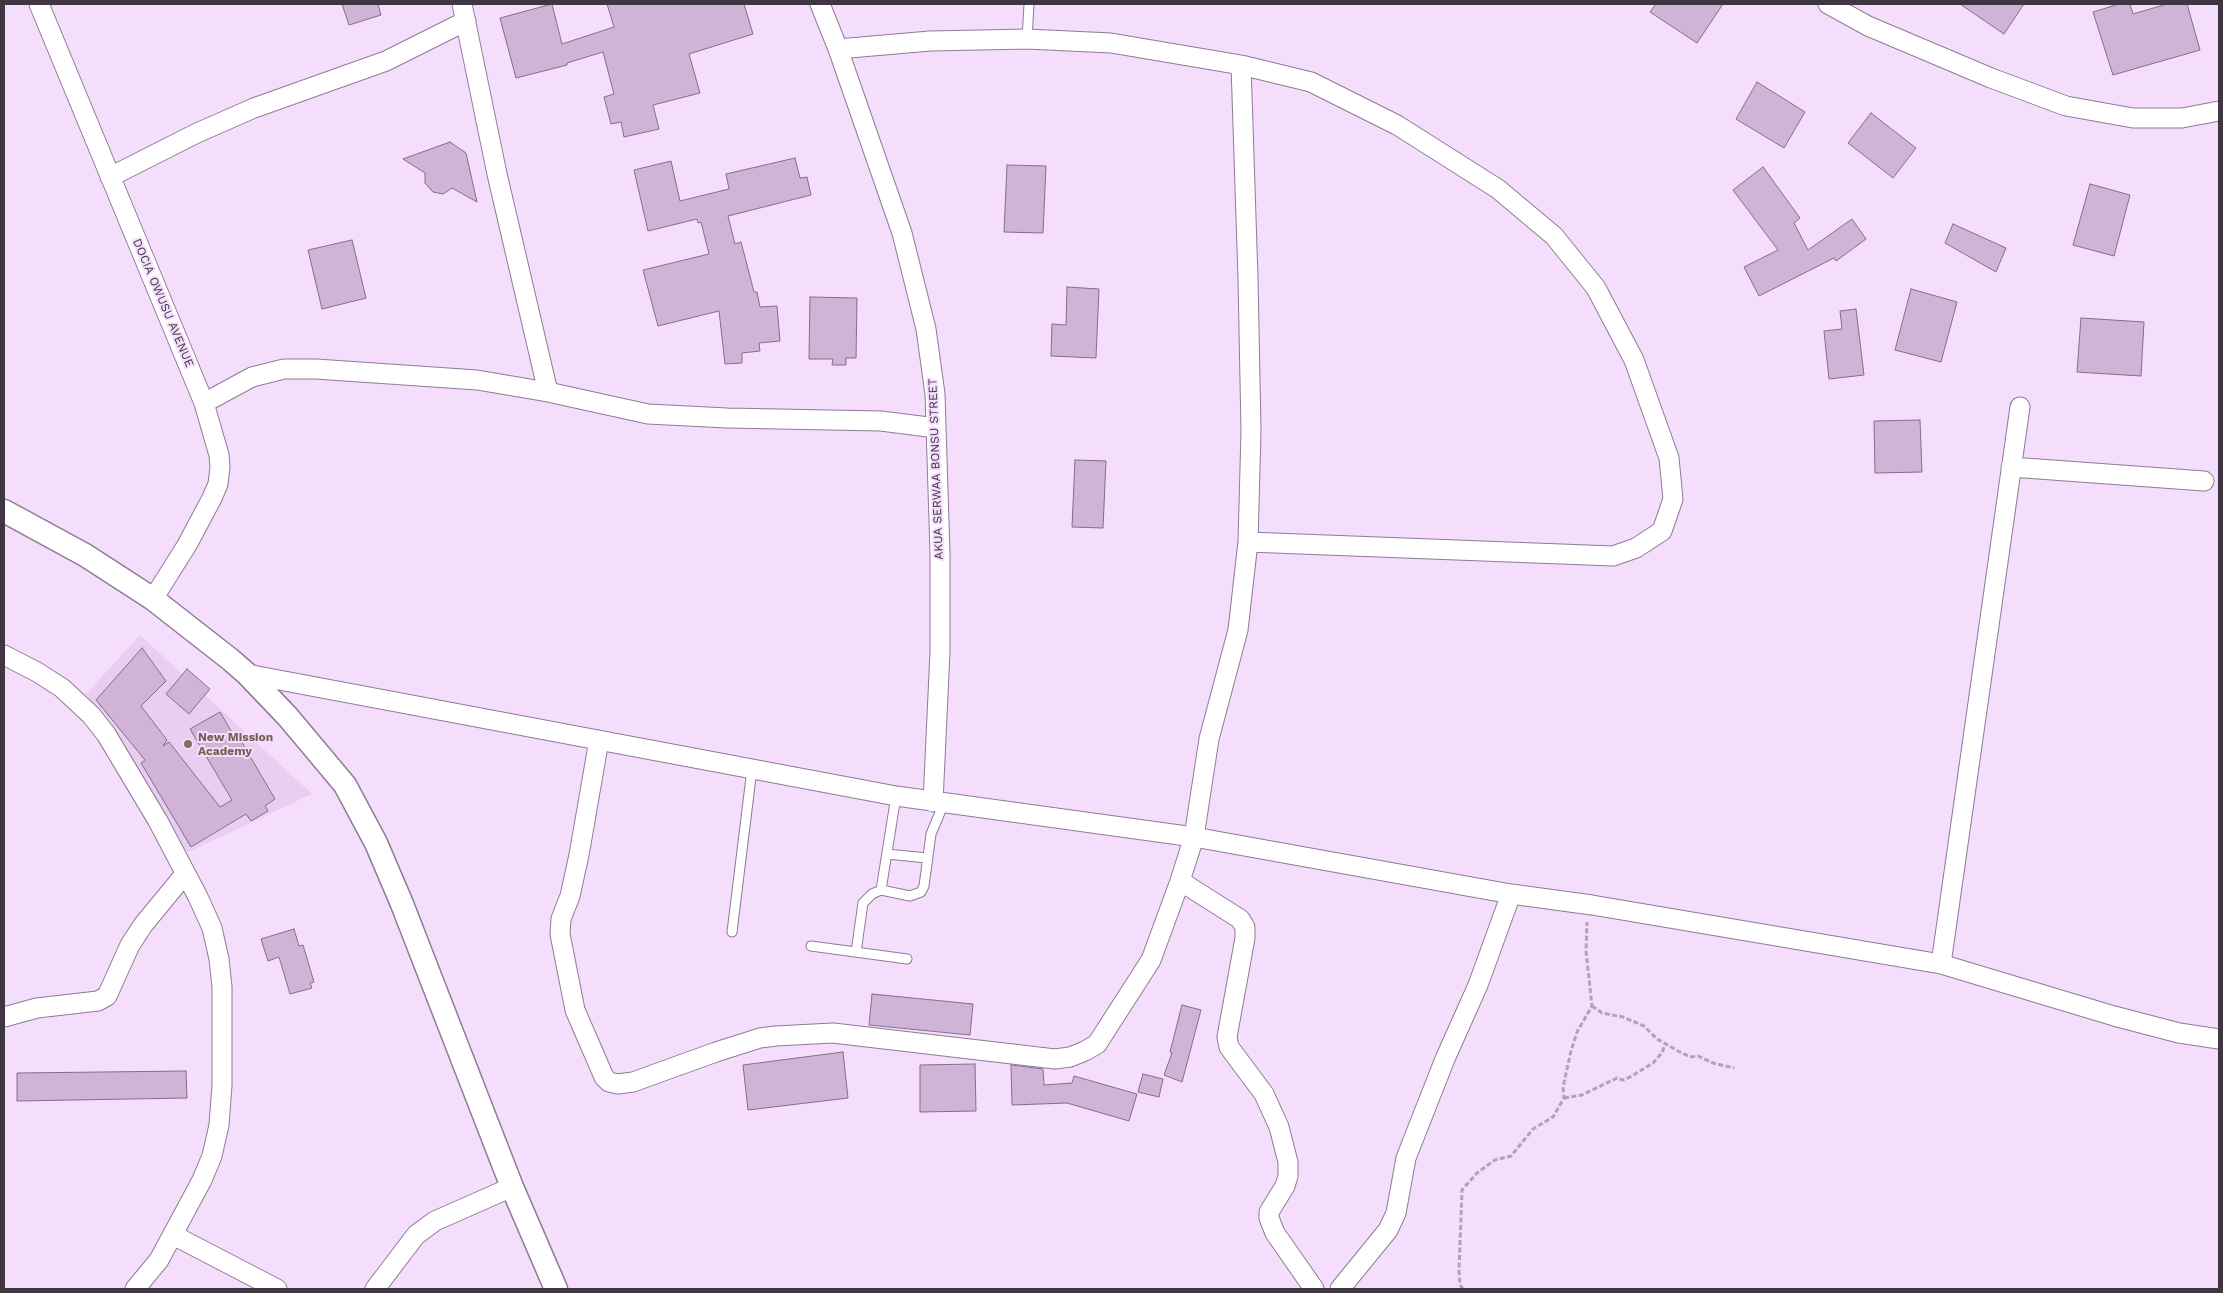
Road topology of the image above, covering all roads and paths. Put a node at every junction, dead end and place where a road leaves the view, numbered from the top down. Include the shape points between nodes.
1 (39, 4) edge
2 (820, 4) edge
3 (1029, 4) edge
4 (1828, 4) edge
5 (464, 12) edge
6 (1027, 38) junction
7 (838, 49) junction
8 (1242, 65) junction
9 (2219, 110) edge
10 (110, 177) junction
11 (548, 392) junction
12 (204, 403) junction
13 (2020, 407) dead end
14 (936, 428) junction
15 (2011, 467) junction
16 (2204, 481) dead end
17 (4, 511) edge
18 (1248, 542) junction
19 (153, 599) junction
20 (4, 655) edge
21 (247, 674) junction
22 (599, 740) junction
23 (752, 769) junction
24 (896, 796) junction
25 (938, 802) junction
26 (1194, 837) junction
27 (887, 854) junction
28 (927, 858) junction
29 (185, 874) junction
30 (1180, 881) junction
31 (881, 890) junction
32 (1511, 894) junction
33 (1592, 905) junction
34 (732, 932) dead end
35 (812, 946) dead end
36 (856, 952) junction
37 (907, 959) dead end
38 (1941, 964) junction
39 (1592, 1006) junction
40 (4, 1017) edge
41 (2219, 1039) edge
42 (1665, 1044) junction
43 (1734, 1068) dead end
44 (1564, 1098) junction
45 (512, 1187) junction
46 (173, 1235) junction
47 (1344, 1288) edge
48 (135, 1289) edge
49 (277, 1289) edge
50 (375, 1289) edge
51 (556, 1289) edge
52 (1314, 1289) edge
53 (1464, 1289) edge

1 - 10 street, DOCIA OWUSU AVENUE
2 - 7 street, AKUA SERWAA BONSU STREET
3 - 6 lane
4 - 9 street via 1868,26 2066,106 2133,118 2182,118
5 - 10 street via 386,61 254,108
5 - 11 street via 497,174
6 - 7 street via 930,41
6 - 8 street via 1111,43
7 - 14 street, AKUA SERWAA BONSU STREET via 916,282 935,394
8 - 18 street via 1250,364
8 - 18 street via 1311,82 1397,125 1498,189 1554,236 1596,288 1634,360 1669,458 1673,499 1662,531 1636,548 1613,556
10 - 12 street, DOCIA OWUSU AVENUE
11 - 12 street via 477,380 284,369 252,377
11 - 14 street via 648,414 881,421
12 - 19 street, DOCIA OWUSU AVENUE via 219,455 218,484 187,545
13 - 15 street
14 - 25 street, AKUA SERWAA BONSU STREET via 940,553
15 - 16 street
15 - 38 street
17 - 19 street via 85,555
18 - 26 street via 1238,630 1210,739
19 - 21 street
20 - 29 street via 62,688 91,715 119,754
21 - 22 street
21 - 45 street via 331,766 368,828 402,904
22 - 23 street
22 - 30 street via 579,855 560,934 575,1010 609,1082 633,1082 760,1038 776,1036 833,1033 1055,1059 1070,1057 1096,1044 1139,980 1151,960
23 - 24 street
23 - 34 lane
24 - 25 street
24 - 27 lane
25 - 26 street
25 - 28 lane
26 - 30 street
26 - 32 street
27 - 28 lane
27 - 31 lane
28 - 31 lane via 924,886 918,895
29 - 40 street via 130,945 107,996 98,1001 37,1008
29 - 46 street via 212,928 219,959 222,1085 212,1156
30 - 52 street via 1240,919 1245,927 1227,1037 1229,1047 1264,1094 1279,1127 1288,1162 1288,1176 1269,1218 1274,1233
31 - 36 lane via 863,903
32 - 33 street
32 - 47 street via 1478,985 1406,1158 1396,1213 1388,1230
33 - 38 street
33 - 39 path via 1587,920 1586,951
35 - 36 lane
36 - 37 lane
38 - 41 street via 2123,1018 2179,1033
39 - 42 path via 1602,1013 1644,1026
39 - 44 path via 1571,1050
42 - 43 path via 1690,1057 1698,1056 1713,1064
42 - 44 path via 1653,1063 1630,1077 1617,1078 1582,1095
44 - 53 path via 1554,1117 1533,1129 1511,1156 1495,1160 1462,1190 1459,1271 1460,1285
45 - 50 street via 444,1217 416,1235
45 - 51 street
46 - 48 street via 159,1260
46 - 49 street

